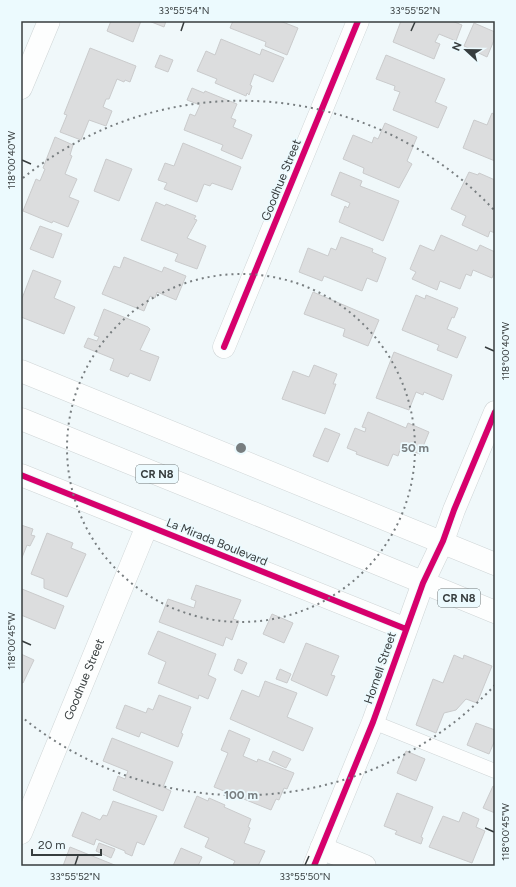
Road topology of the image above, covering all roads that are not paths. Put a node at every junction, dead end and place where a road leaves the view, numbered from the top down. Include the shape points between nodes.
1 (49, 21) edge
2 (358, 21) edge
3 (21, 88) edge
4 (224, 347) dead end
5 (21, 370) edge
6 (495, 412) edge
7 (21, 419) edge
8 (21, 475) edge
9 (147, 526) junction
10 (442, 542) junction
11 (495, 564) edge
12 (423, 583) junction
13 (495, 612) edge
14 (406, 629) junction
15 (374, 722) junction
16 (495, 771) edge
17 (21, 833) edge
18 (318, 857) edge
19 (364, 866) edge

1 - 3 street
2 - 4 street, Goodhue Street
5 - 10 street
6 - 10 street, Hornell Street
7 - 12 street, CR N8
8 - 9 street, La Mirada Boulevard
9 - 14 street, La Mirada Boulevard
9 - 17 street, Goodhue Street
10 - 11 street
10 - 12 street, Hornell Street
12 - 13 street, CR N8
12 - 14 street, Hornell Street
14 - 15 street, Hornell Street
15 - 16 lane
15 - 18 street, Hornell Street
18 - 19 street

